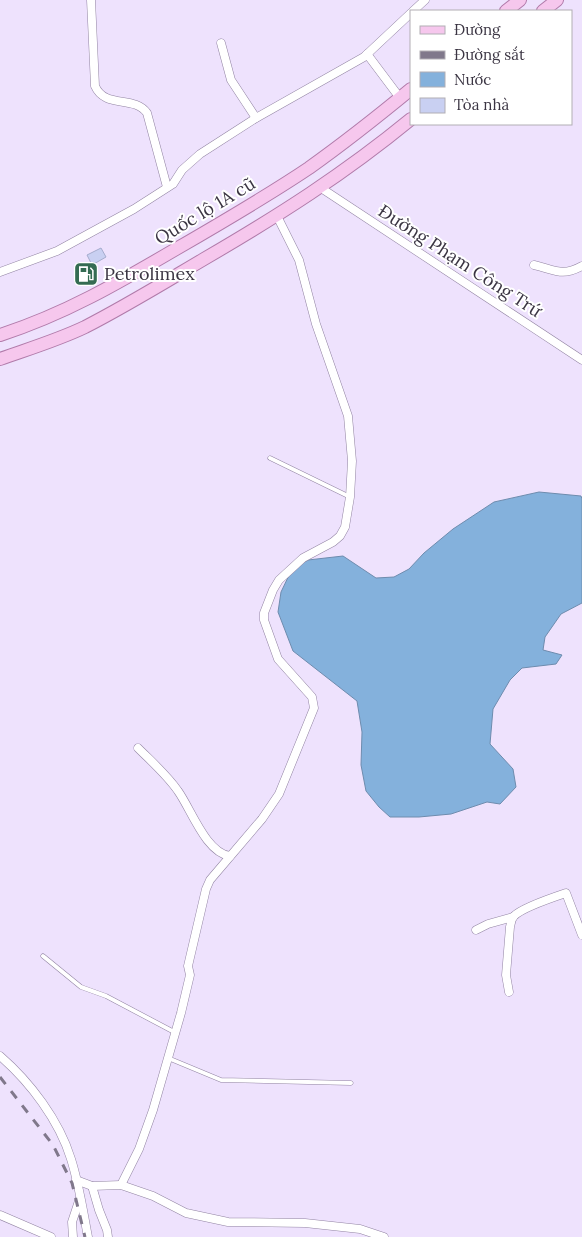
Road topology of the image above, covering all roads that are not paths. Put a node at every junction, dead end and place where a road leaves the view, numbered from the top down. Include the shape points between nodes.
1 (91, 0) edge
2 (425, 0) edge
3 (520, 0) edge
4 (557, 0) edge
5 (414, 10) edge
6 (507, 10) edge
7 (544, 10) edge
8 (410, 14) edge
9 (221, 43) dead end
10 (367, 54) junction
11 (410, 90) edge
12 (400, 98) junction
13 (256, 118) junction
14 (410, 120) edge
15 (308, 169) junction
16 (167, 188) junction
17 (321, 188) junction
18 (277, 216) junction
19 (534, 265) dead end
20 (582, 266) edge
21 (0, 272) edge
22 (0, 335) edge
23 (0, 359) edge
24 (582, 360) edge
25 (270, 458) dead end
26 (350, 497) junction
27 (138, 748) dead end
28 (230, 856) junction
29 (513, 917) junction
30 (476, 930) dead end
31 (582, 935) edge
32 (43, 956) dead end
33 (508, 992) dead end
34 (176, 1032) junction
35 (0, 1056) edge
36 (168, 1058) junction
37 (351, 1083) dead end
38 (76, 1180) junction
39 (121, 1185) junction
40 (92, 1186) junction
41 (80, 1196) junction
42 (0, 1214) edge
43 (51, 1237) edge
44 (73, 1237) edge
45 (88, 1237) edge
46 (108, 1237) edge
47 (384, 1237) edge

1 - 16 street via 95,86 106,99 140,105 147,113
2 - 5 street
3 - 6 main road
4 - 7 main road
8 - 10 street
9 - 13 street via 231,80
10 - 12 street
10 - 13 street
11 - 12 main road, Quốc lộ 1A cũ
12 - 15 main road, Quốc lộ 1A cũ
13 - 16 street via 200,154
14 - 17 main road
15 - 17 main road
15 - 22 main road, Quốc lộ 1A cũ via 124,280 74,306
16 - 21 street via 57,251
17 - 18 main road
17 - 24 street, Đường Phạm Công Trứ
18 - 23 main road via 84,327
18 - 26 street via 299,260 316,324 348,416 352,461
19 - 20 street via 562,273
25 - 26 lane
26 - 28 street via 345,527 340,536 303,558 279,580 264,613 278,659 312,697 314,708 279,794
27 - 28 street via 179,791 216,850
28 - 34 street via 206,889
29 - 30 street
29 - 31 street via 566,893
29 - 33 street via 506,975
32 - 34 lane via 81,988 106,996
34 - 36 street
35 - 38 street via 37,1094 70,1156
36 - 37 lane via 221,1080
36 - 39 street via 139,1149
38 - 40 street
38 - 41 street
39 - 40 street
39 - 47 street via 153,1196 186,1213 228,1222 305,1223 360,1229
40 - 46 street
41 - 44 street via 72,1222
41 - 45 street
42 - 43 street

